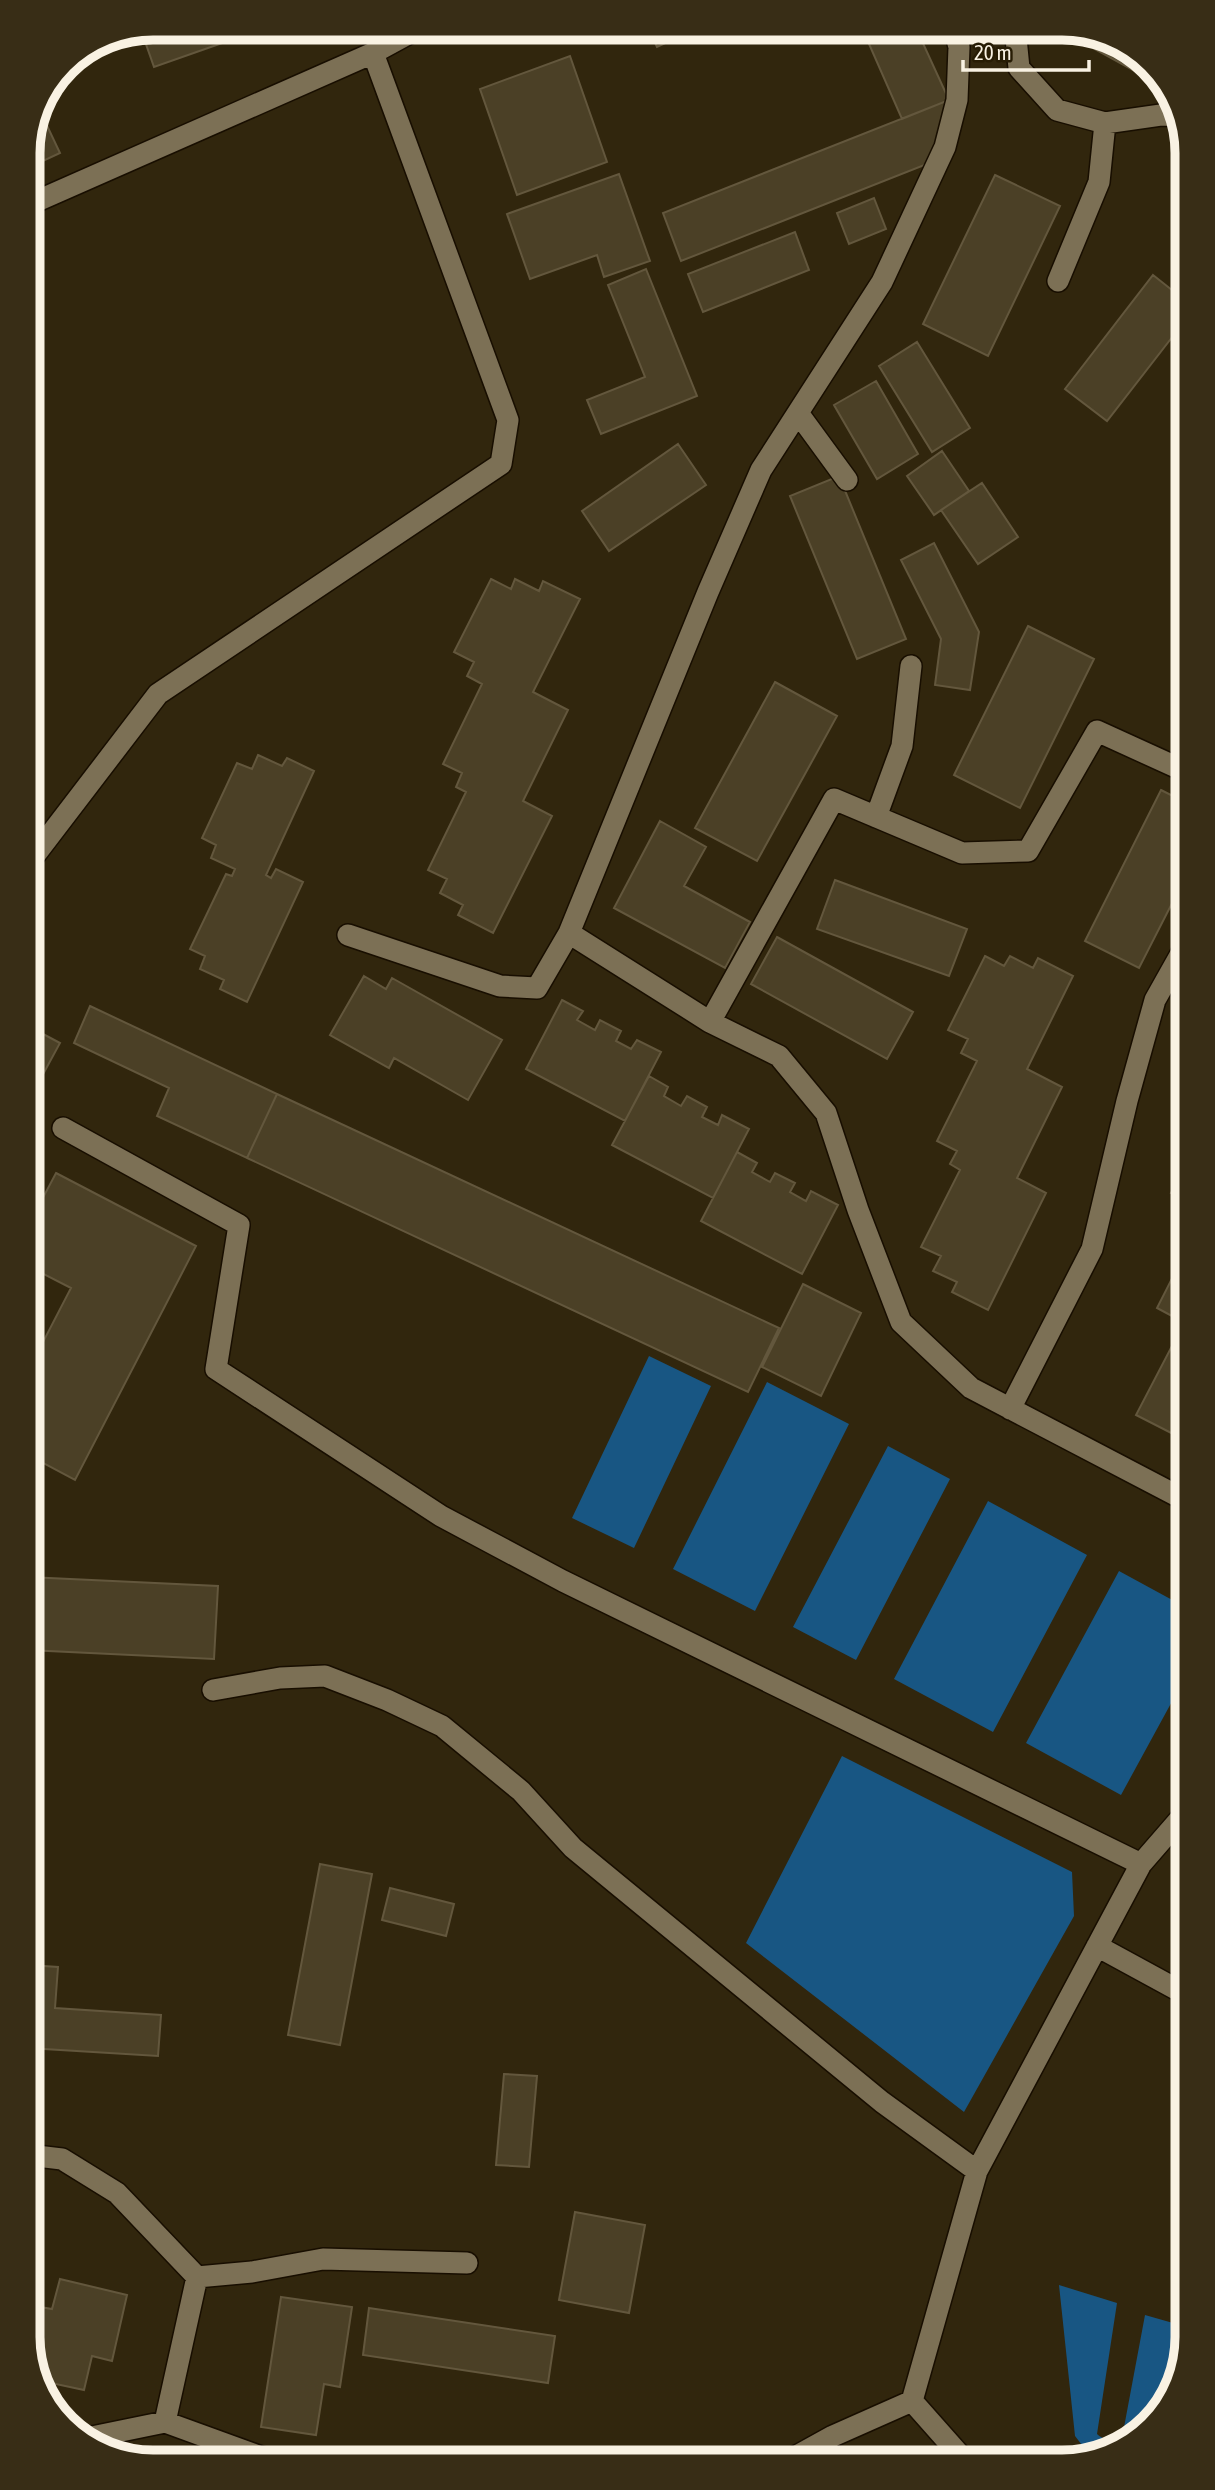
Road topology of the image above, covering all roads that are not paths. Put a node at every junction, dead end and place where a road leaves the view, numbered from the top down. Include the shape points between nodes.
1 (397, 40) edge
2 (957, 40) edge
3 (1016, 40) edge
4 (373, 53) junction
5 (1166, 111) edge
6 (1105, 123) junction
7 (40, 200) edge
8 (1058, 281) dead end
9 (798, 413) junction
10 (846, 481) dead end
11 (911, 666) dead end
12 (1175, 767) edge
13 (876, 817) junction
14 (40, 848) edge
15 (569, 933) junction
16 (348, 935) dead end
17 (1175, 964) edge
18 (710, 1022) junction
19 (63, 1128) dead end
20 (1010, 1409) junction
21 (1175, 1495) edge
22 (213, 1690) dead end
23 (1175, 1825) edge
24 (1141, 1864) junction
25 (1097, 1946) junction
26 (1175, 1988) edge
27 (40, 2156) edge
28 (977, 2171) junction
29 (467, 2263) dead end
30 (197, 2277) junction
31 (912, 2401) junction
32 (164, 2422) junction
33 (99, 2435) edge
34 (242, 2450) edge
35 (809, 2450) edge
36 (955, 2450) edge

1 - 4 street
2 - 9 street via 957,100 945,147 882,282
3 - 6 street via 1019,68 1057,110
4 - 7 street
4 - 14 street via 508,420 501,464 158,694
5 - 6 street
6 - 8 street via 1099,182
9 - 10 street
9 - 15 street via 761,470
11 - 13 street via 902,746
12 - 13 street via 1097,731 1028,851 962,853
13 - 18 street via 834,799
15 - 16 street via 537,988 500,986
15 - 18 street
17 - 20 street via 1155,1000 1092,1248
18 - 20 street via 779,1056 826,1113 901,1322 971,1388
19 - 24 street via 239,1225 216,1369 453,1522 563,1581
20 - 21 street
22 - 28 street via 280,1678 325,1676 442,1726 521,1791 583,1857 882,2102
23 - 24 street
24 - 25 street
25 - 26 street
25 - 28 street
27 - 30 street via 62,2159 117,2193
28 - 31 street
29 - 30 street via 323,2259
30 - 32 street
31 - 35 street
31 - 36 street
32 - 33 street
32 - 34 street

